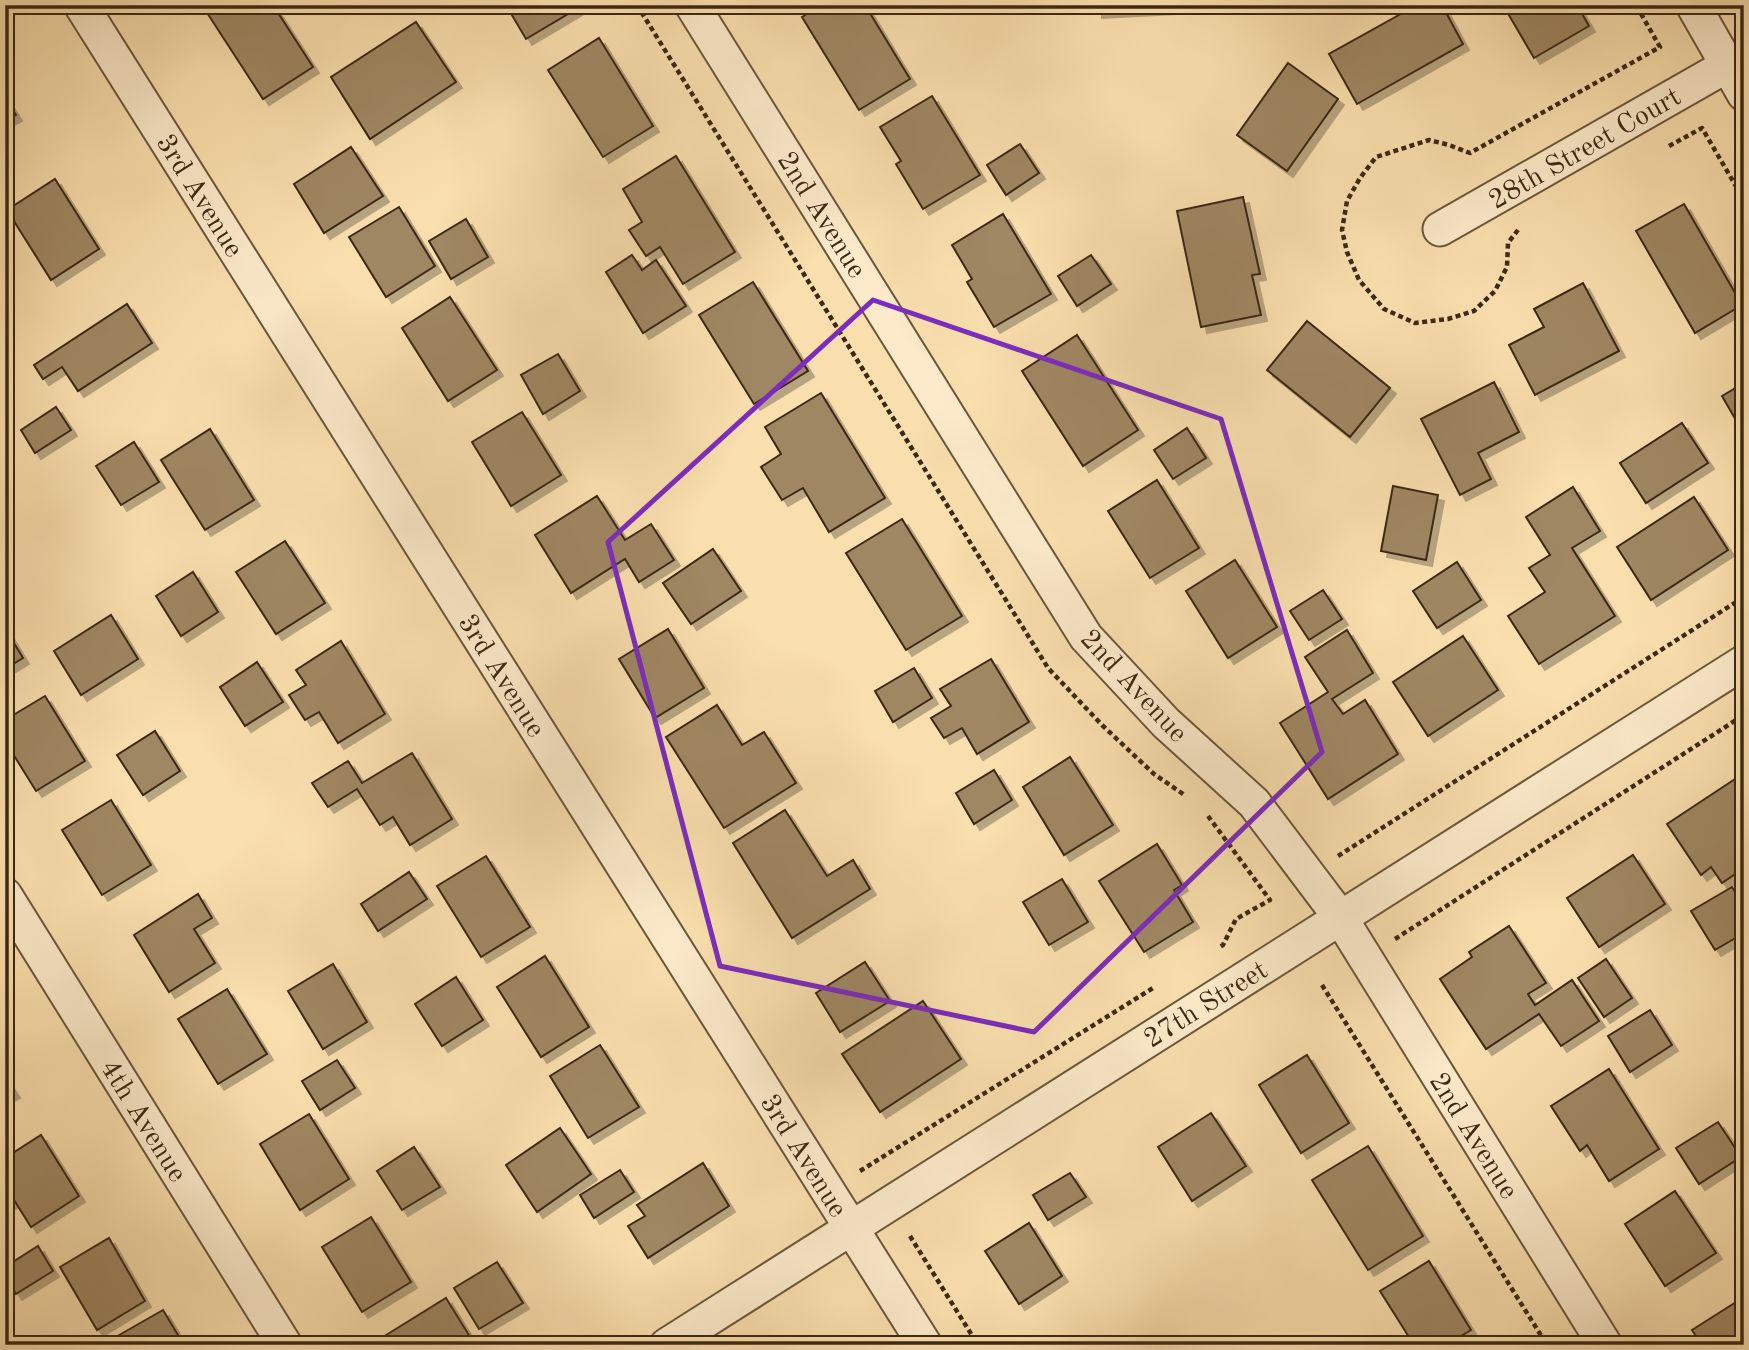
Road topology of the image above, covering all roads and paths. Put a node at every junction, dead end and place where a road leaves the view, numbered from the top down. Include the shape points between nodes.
1 (81, 5) edge
2 (637, 5) edge
3 (692, 5) edge
4 (1693, 5) edge
5 (1728, 65) junction
6 (1744, 94) edge
7 (1440, 229) dead end
8 (1744, 597) edge
9 (1744, 662) edge
10 (1744, 715) edge
11 (1189, 798) dead end
12 (1208, 816) dead end
13 (1332, 847) dead end
14 (5, 895) edge
15 (1340, 918) junction
16 (1391, 942) dead end
17 (1212, 952) dead end
18 (1322, 985) dead end
19 (1154, 988) dead end
20 (855, 1174) dead end
21 (850, 1228) junction
22 (908, 1232) dead end
23 (285, 1345) edge
24 (667, 1345) edge
25 (925, 1345) edge
26 (978, 1345) edge
27 (1547, 1345) edge
28 (1605, 1345) edge

1 - 21 street, 3rd Avenue
2 - 11 path via 1048,668 1154,774
3 - 15 street, 2nd Avenue via 1086,637 1166,723 1254,803
4 - 5 street
5 - 6 street
5 - 7 street, 28th Street Court
8 - 13 path via 1338,856
9 - 15 street, 27th Street
10 - 16 path
12 - 17 path via 1270,900 1236,919 1223,944
14 - 23 street, 4th Avenue
15 - 21 street, 27th Street
15 - 28 street, 2nd Avenue
18 - 27 path
19 - 20 path
21 - 24 street, 27th Street
21 - 25 street, 3rd Avenue
22 - 26 path

